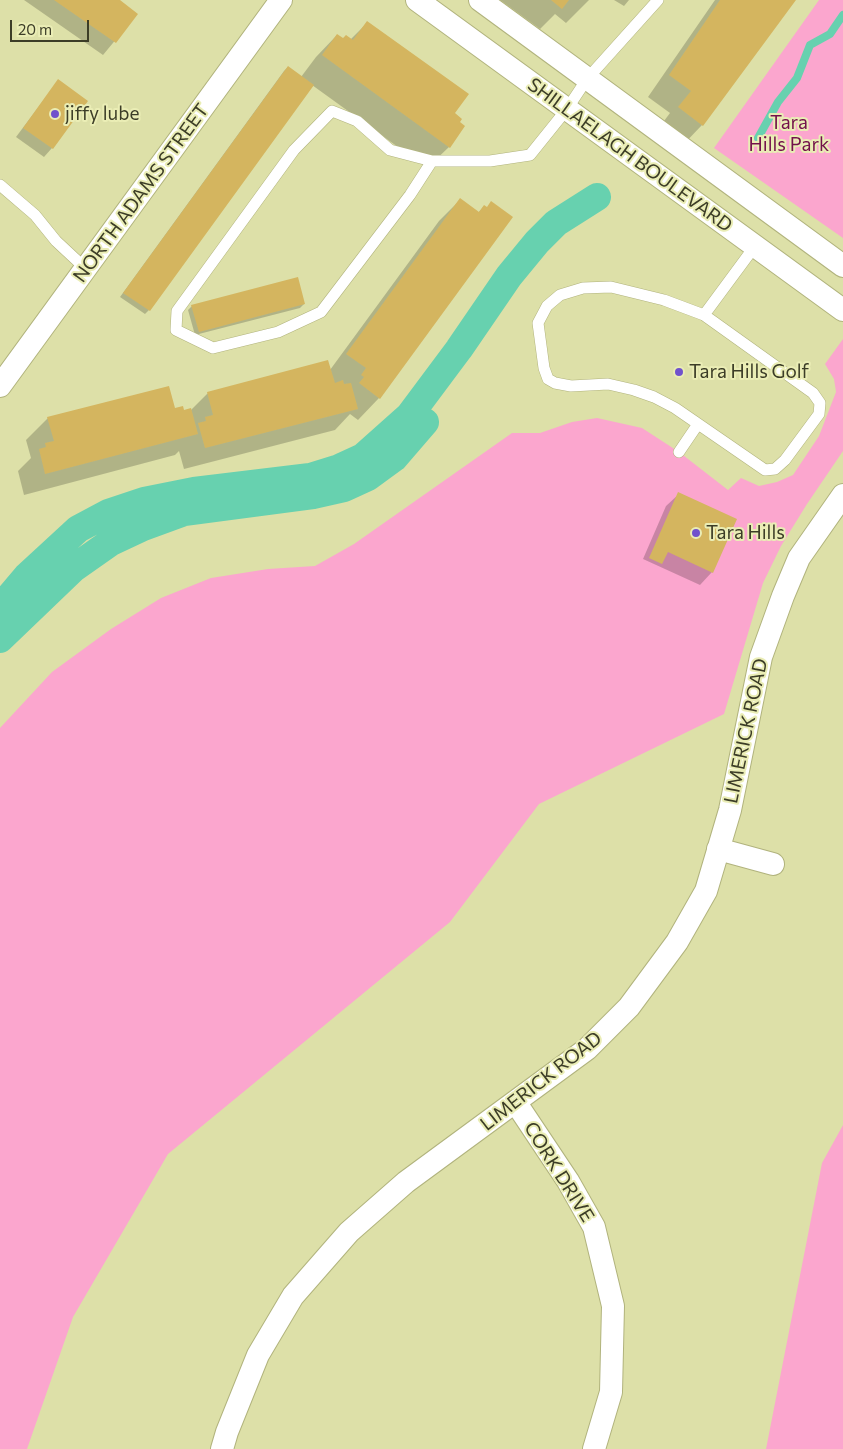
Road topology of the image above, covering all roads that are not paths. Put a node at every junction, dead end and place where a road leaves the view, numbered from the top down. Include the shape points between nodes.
1 (281, 0) edge
2 (417, 0) edge
3 (480, 0) edge
4 (658, 0) edge
5 (587, 79) junction
6 (567, 109) junction
7 (432, 161) junction
8 (0, 185) edge
9 (755, 246) junction
10 (843, 266) edge
11 (86, 269) junction
12 (843, 310) edge
13 (704, 315) junction
14 (0, 386) edge
15 (698, 424) junction
16 (679, 452) dead end
17 (843, 494) edge
18 (718, 849) junction
19 (772, 864) dead end
20 (516, 1103) junction
21 (222, 1449) edge
22 (594, 1449) edge

1 - 11 street, NORTH ADAMS STREET
2 - 6 street, SHILLAELAGH BOULEVARD
3 - 5 street, SHILLAELAGH BOULEVARD
4 - 5 lane
5 - 6 lane
5 - 10 street, SHILLAELAGH BOULEVARD
6 - 7 lane via 530,154 490,161
6 - 9 street, SHILLAELAGH BOULEVARD
7 - 7 lane via 390,150 357,121 332,111 294,150 176,310 176,330 212,348 278,332 322,312
8 - 11 lane via 35,215 56,241
9 - 12 street, SHILLAELAGH BOULEVARD
9 - 13 lane
11 - 14 street, NORTH ADAMS STREET
13 - 15 lane via 813,393 820,403 819,414 786,460 775,469 765,470
13 - 15 lane via 664,300 611,288 583,288 560,295 547,306 538,322 548,379 570,386 608,384 634,390 675,408
15 - 16 lane
17 - 18 street, LIMERICK ROAD via 799,558 761,657 730,810
18 - 19 street
18 - 20 street, LIMERICK ROAD via 706,891 677,942 629,1007 587,1049
20 - 21 street, LIMERICK ROAD via 406,1182 349,1232 293,1296 258,1355
20 - 22 street, CORK DRIVE via 594,1227 613,1306 611,1392

